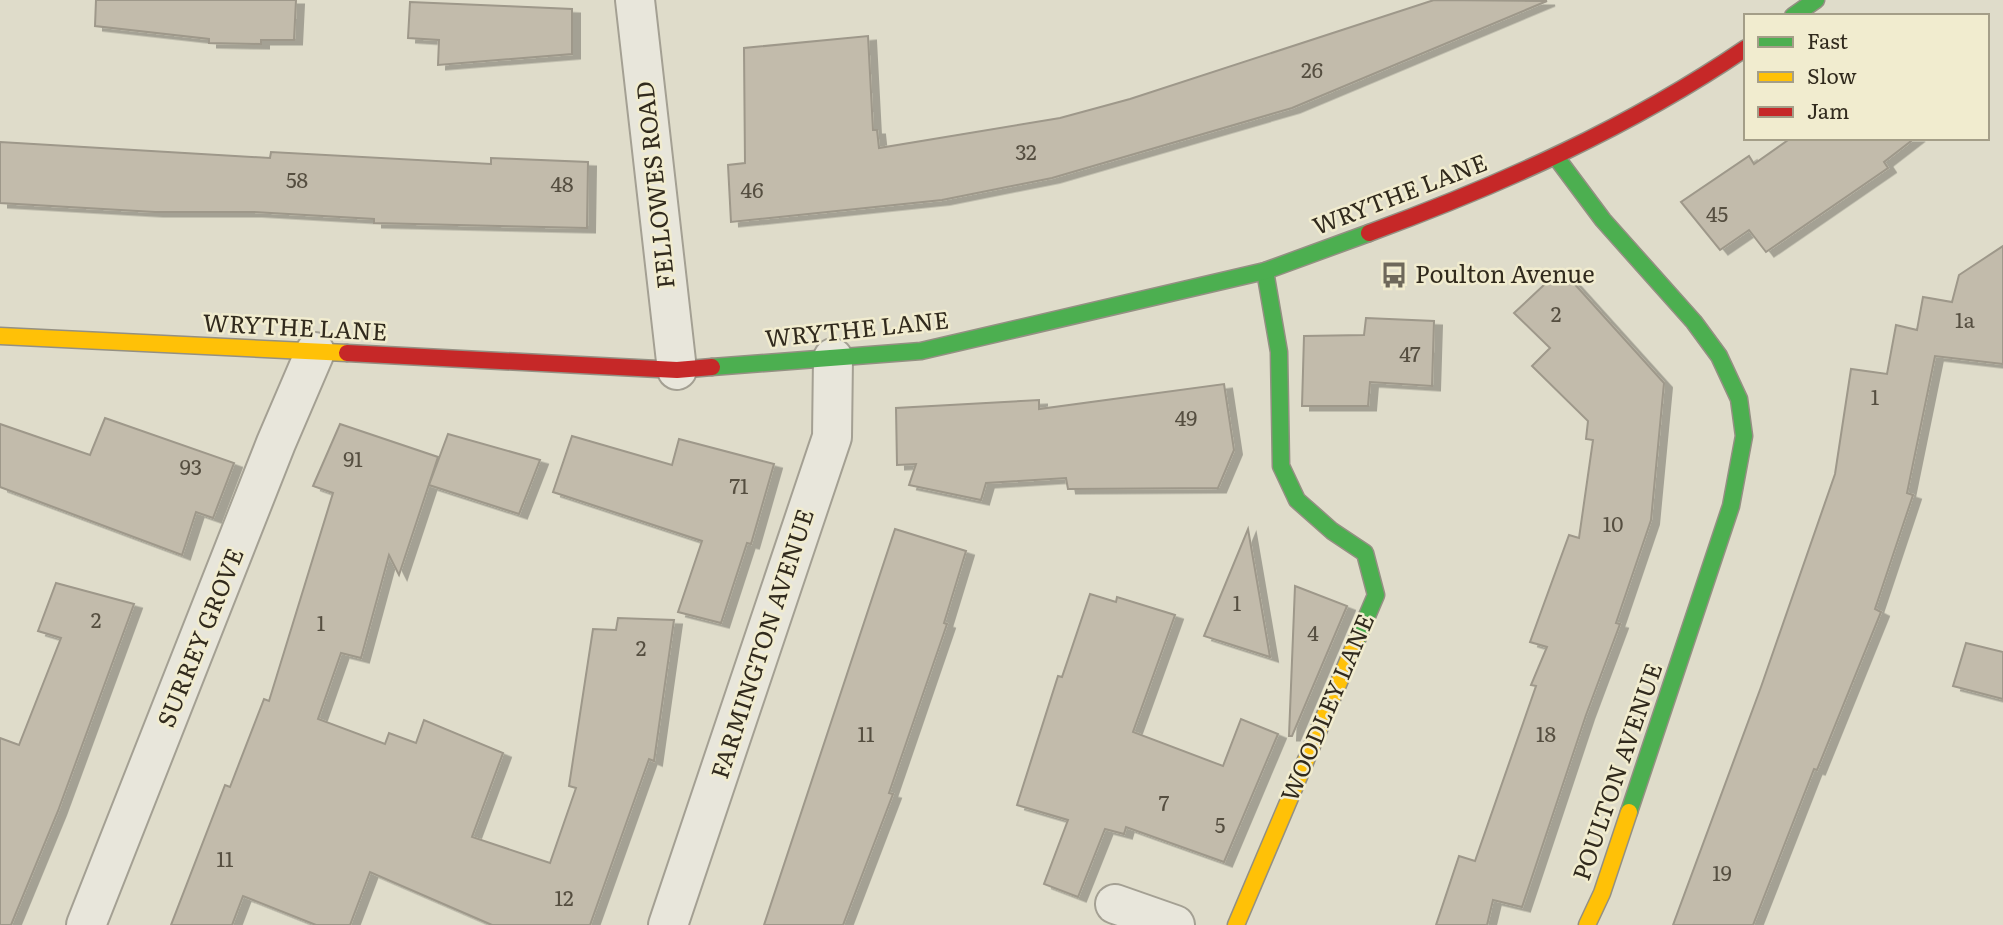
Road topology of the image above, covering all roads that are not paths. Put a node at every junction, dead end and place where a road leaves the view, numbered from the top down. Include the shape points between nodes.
1 (635, 0) edge
2 (1816, 0) edge
3 (1796, 14) edge
4 (1744, 49) edge
5 (1556, 157) junction
6 (1265, 271) junction
7 (0, 336) edge
8 (315, 352) junction
9 (833, 358) junction
10 (677, 370) junction
11 (1115, 904) dead end
12 (86, 925) edge
13 (668, 925) edge
14 (1175, 925) edge
15 (1236, 925) edge
16 (1587, 925) edge

1 - 10 street, FELLOWES ROAD
2 - 3 main road
4 - 5 main road, WRYTHE LANE
5 - 6 main road, WRYTHE LANE
5 - 16 main road, POULTON AVENUE via 1603,220 1719,356 1739,399 1744,436 1731,506
6 - 9 main road, WRYTHE LANE via 921,351
6 - 15 main road, WOODLEY LANE via 1279,352 1281,466 1297,500 1365,553 1376,594
7 - 8 main road, WRYTHE LANE
8 - 10 main road, WRYTHE LANE
8 - 12 street, SURREY GROVE
9 - 10 main road, WRYTHE LANE
9 - 13 street, FARMINGTON AVENUE via 832,437
11 - 14 street

